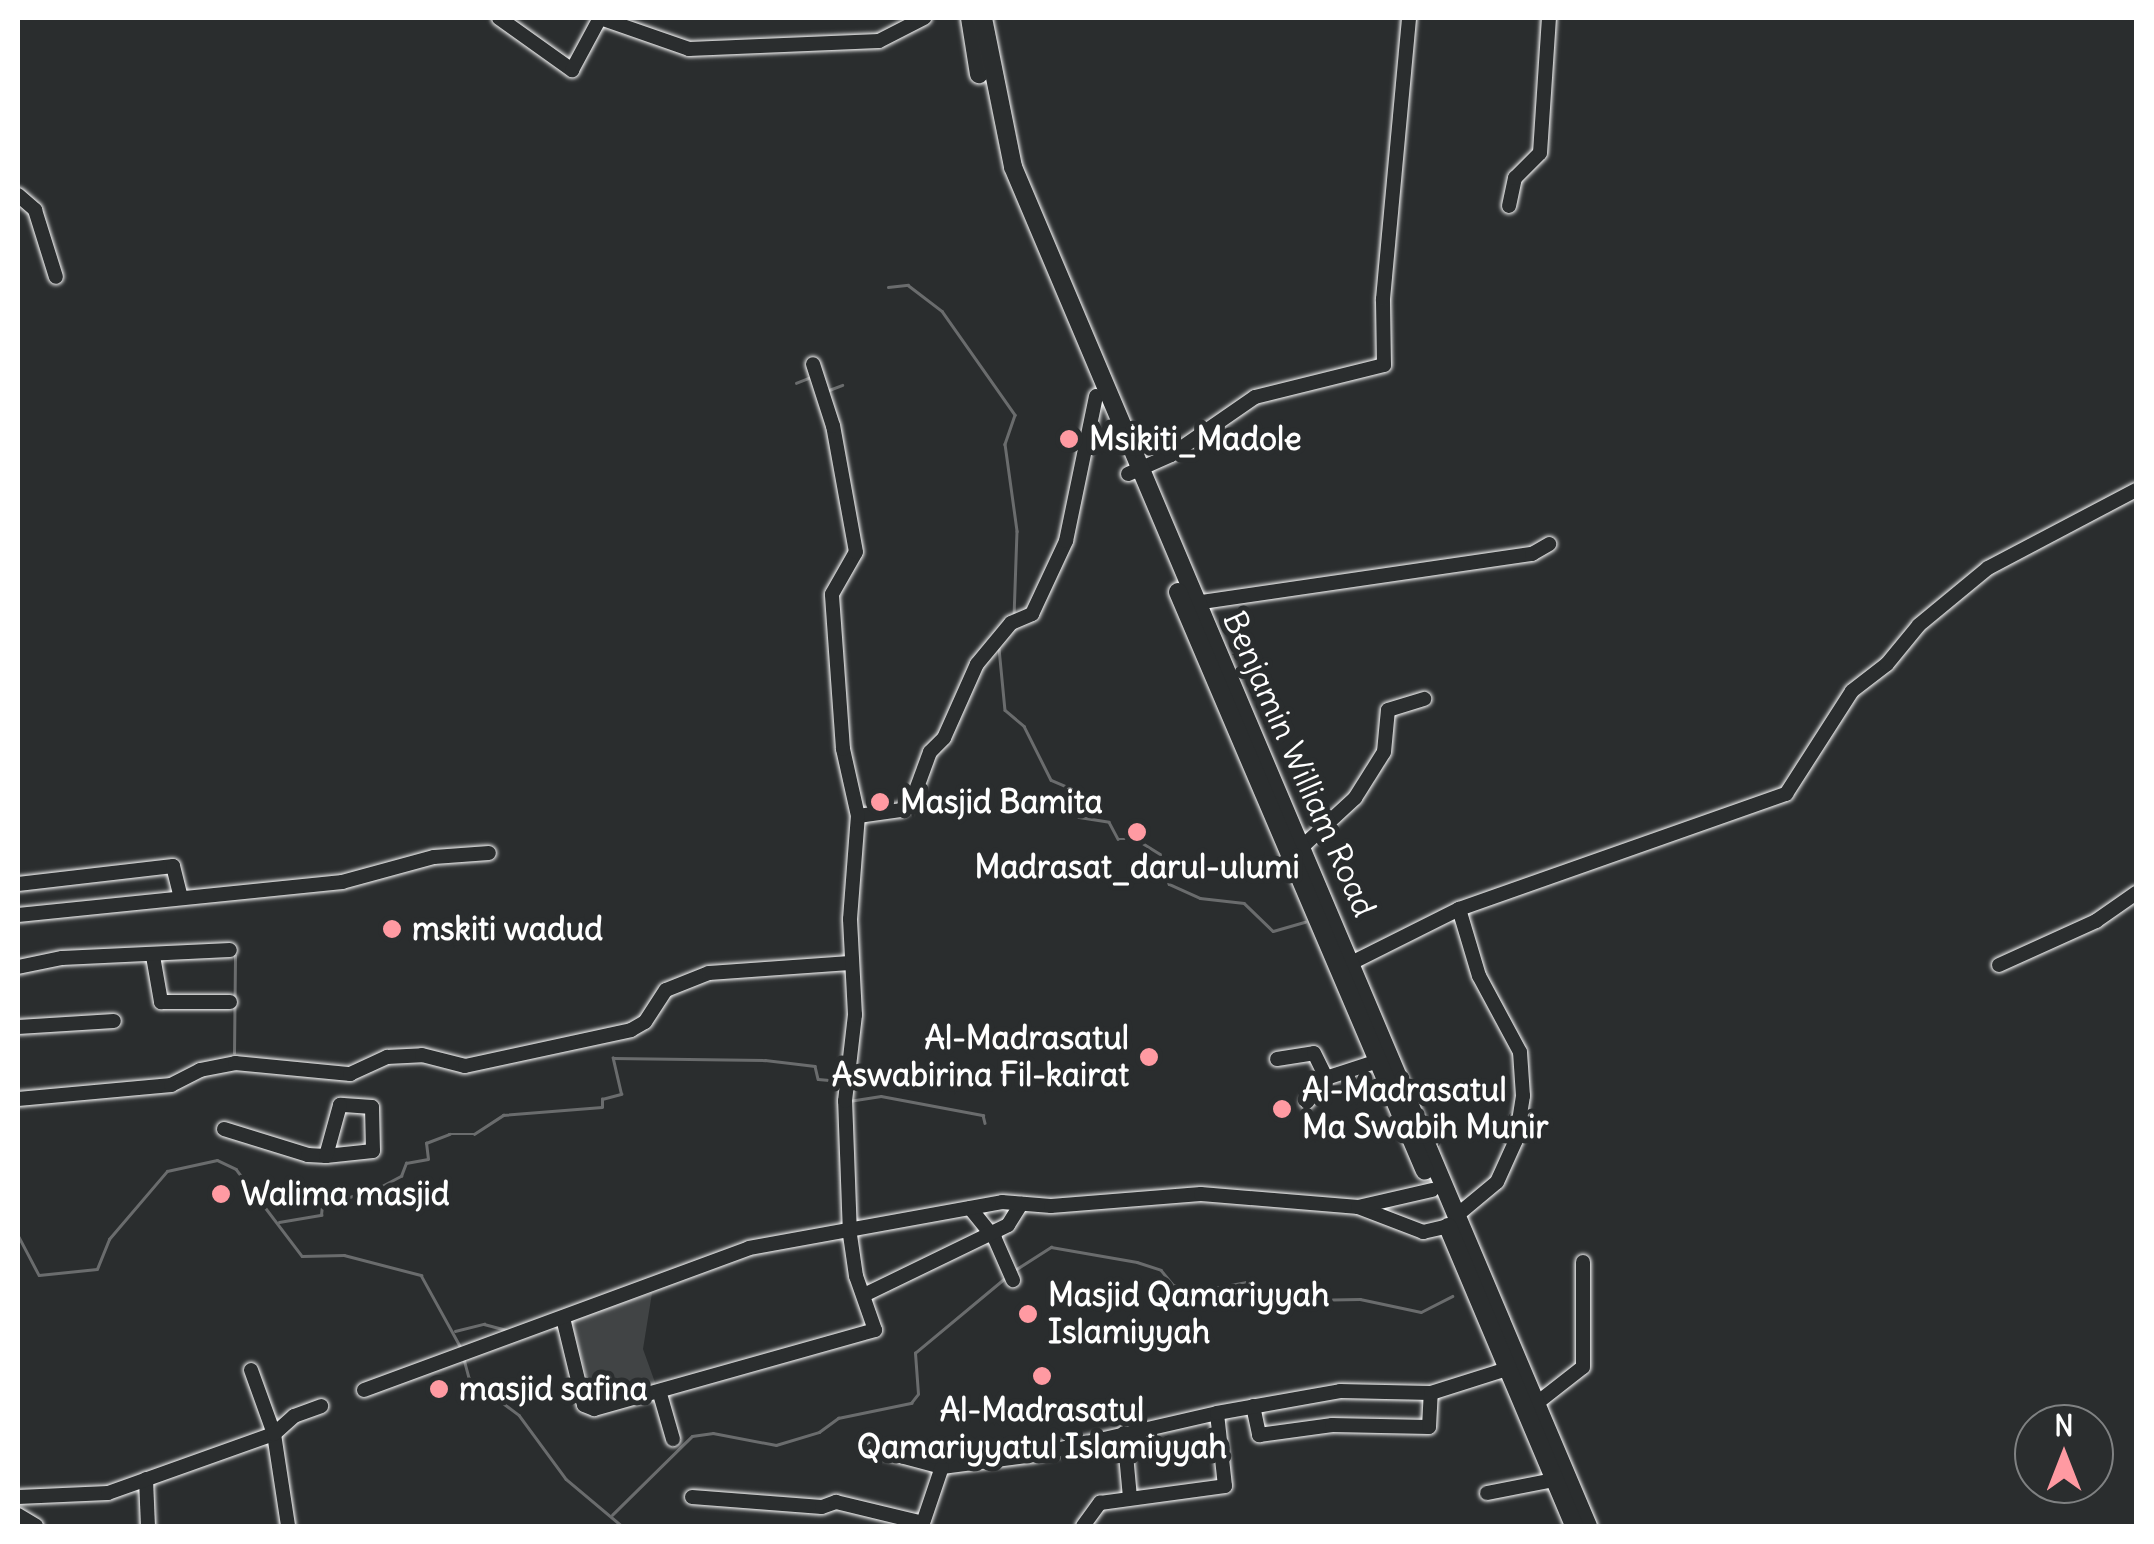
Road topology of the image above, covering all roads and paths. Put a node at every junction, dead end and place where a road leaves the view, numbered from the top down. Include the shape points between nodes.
1 (499, 18) edge
2 (924, 18) edge
3 (970, 18) edge
4 (984, 18) edge
5 (1409, 18) edge
6 (1549, 18) edge
7 (18, 195) edge
8 (1509, 206) dead end
9 (56, 277) dead end
10 (812, 364) dead end
11 (1096, 396) junction
12 (1134, 472) junction
13 (2136, 490) edge
14 (1549, 544) dead end
15 (1196, 603) junction
16 (1424, 700) dead end
17 (858, 816) junction
18 (1303, 846) junction
19 (489, 852) dead end
20 (18, 884) edge
21 (2136, 893) edge
22 (180, 897) junction
23 (1459, 910) junction
24 (18, 915) edge
25 (230, 950) dead end
26 (153, 956) junction
27 (850, 963) junction
28 (1999, 965) dead end
29 (1346, 966) junction
30 (18, 967) edge
31 (230, 1002) dead end
32 (114, 1020) dead end
33 (18, 1027) edge
34 (1277, 1058) dead end
35 (1378, 1061) junction
36 (1326, 1078) junction
37 (18, 1099) edge
38 (1306, 1102) dead end
39 (224, 1128) dead end
40 (326, 1156) junction
41 (1432, 1190) junction
42 (1021, 1204) junction
43 (1358, 1206) junction
44 (970, 1208) junction
45 (1452, 1221) junction
46 (850, 1229) junction
47 (990, 1233) junction
48 (1584, 1262) dead end
49 (1009, 1274) dead end
50 (864, 1295) junction
51 (564, 1318) junction
52 (251, 1370) dead end
53 (1507, 1370) junction
54 (364, 1390) dead end
55 (1431, 1393) junction
56 (660, 1394) junction
57 (1538, 1403) junction
58 (321, 1406) dead end
59 (1253, 1406) junction
60 (1217, 1412) junction
61 (1124, 1433) junction
62 (274, 1434) junction
63 (673, 1440) dead end
64 (874, 1450) dead end
65 (942, 1467) junction
66 (146, 1479) junction
67 (1554, 1480) junction
68 (1487, 1493) dead end
69 (18, 1498) edge
70 (692, 1498) dead end
71 (1130, 1498) junction
72 (18, 1515) edge
73 (36, 1526) edge
74 (148, 1526) edge
75 (288, 1526) edge
76 (1083, 1526) edge
77 (1574, 1526) edge
78 (1588, 1526) edge

1 - 2 street via 572,70 600,18 689,50 879,42
3 - 11 main road, Benjamin William Road via 1003,171
4 - 12 main road, Benjamin William Road via 1014,167
5 - 12 street via 1383,298 1384,365 1255,397
6 - 8 street via 1540,153 1515,178
7 - 9 street via 35,210
10 - 17 street via 833,426 856,552 832,594 843,749
11 - 12 main road, Benjamin William Road
11 - 17 street via 1062,554 1032,614 1014,622 964,687 912,801 901,810
12 - 15 main road, Benjamin William Road
12 - 29 main road, Benjamin William Road
13 - 23 street via 1988,568 1919,626 1852,691 1786,794
14 - 15 street via 1532,554
15 - 18 main road, Benjamin William Road
16 - 18 street via 1388,710 1384,752 1355,798
17 - 27 street
18 - 29 main road, Benjamin William Road
19 - 22 street via 434,857 342,882
20 - 22 street via 173,866
21 - 28 street via 2096,921
22 - 24 street
23 - 29 street
23 - 45 street via 1478,976 1520,1052 1523,1096 1516,1140 1498,1182
25 - 26 street
26 - 30 street via 62,958
26 - 31 street via 161,1002
27 - 37 street via 708,972 666,990 632,1030 465,1066 422,1056 386,1057 350,1074 235,1063 200,1070 171,1086
27 - 46 street via 856,1015 845,1101
29 - 35 main road, Benjamin William Road
29 - 45 main road, Benjamin William Road
32 - 33 street
34 - 36 street via 1314,1053
35 - 36 street
35 - 41 main road, Benjamin William Road
36 - 38 street
39 - 40 street
40 - 40 street via 375,1151 372,1107 340,1105
41 - 43 street
41 - 45 main road, Benjamin William Road
42 - 43 street via 1202,1194
42 - 44 street
42 - 47 street via 1008,1225
43 - 45 street via 1423,1232
44 - 46 street
44 - 47 street
45 - 53 main road, Benjamin William Road
45 - 57 main road, Benjamin William Road
46 - 50 street
46 - 51 street via 749,1248
47 - 49 street
47 - 50 street
48 - 57 street via 1584,1367
50 - 56 street via 874,1335
51 - 54 street
51 - 56 street via 584,1405 594,1409
52 - 62 street
53 - 55 street
53 - 67 main road, Benjamin William Road
55 - 59 street via 1340,1391
55 - 59 street via 1429,1428 1332,1425 1261,1436
56 - 63 street
57 - 78 main road, Benjamin William Road
58 - 62 street via 294,1416
59 - 60 street
60 - 61 street
60 - 71 street via 1225,1486
61 - 65 street
61 - 71 street
62 - 66 street
62 - 75 street
64 - 65 street
65 - 70 street via 926,1520 917,1524 836,1502 822,1508
66 - 69 street via 108,1493
66 - 74 street
67 - 68 street
67 - 77 main road, Benjamin William Road
71 - 76 street via 1100,1503
72 - 73 street

